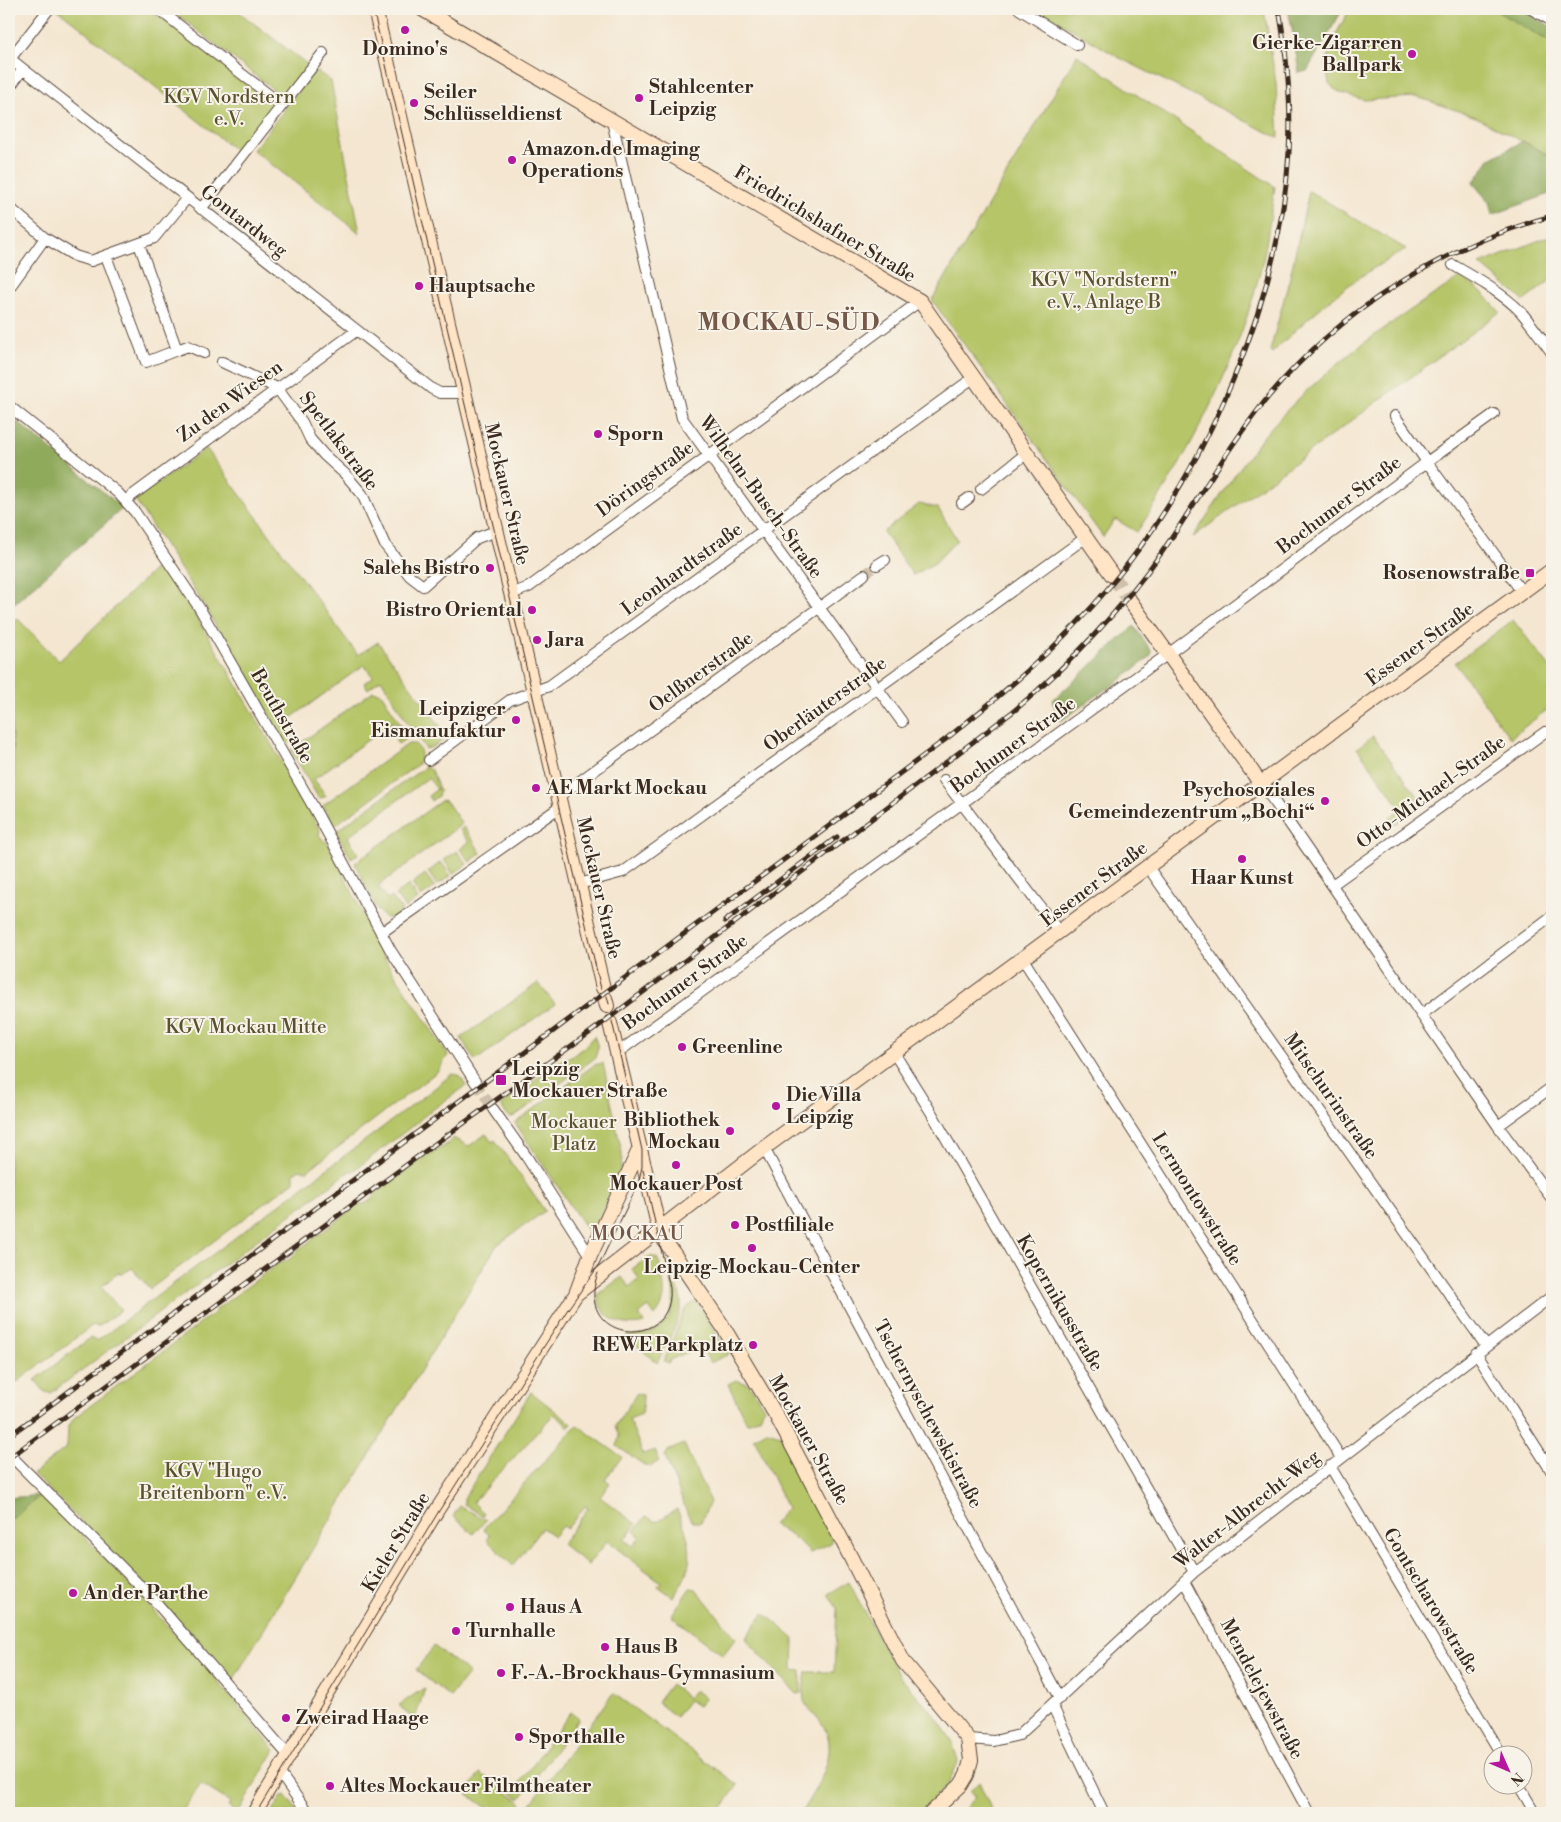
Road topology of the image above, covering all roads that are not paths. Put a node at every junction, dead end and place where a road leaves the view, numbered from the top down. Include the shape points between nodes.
1 (50, 9) edge
2 (158, 9) edge
3 (375, 9) edge
4 (422, 9) edge
5 (1019, 9) edge
6 (1531, 9) edge
7 (1552, 21) edge
8 (1077, 46) dead end
9 (323, 52) dead end
10 (10, 59) edge
11 (23, 69) junction
12 (9, 88) edge
13 (282, 105) junction
14 (612, 121) junction
15 (186, 198) junction
16 (9, 207) edge
17 (201, 210) junction
18 (45, 238) junction
19 (139, 244) junction
20 (106, 256) junction
21 (1453, 265) dead end
22 (9, 288) edge
23 (920, 301) junction
24 (356, 330) junction
25 (177, 350) junction
26 (204, 353) dead end
27 (1552, 353) edge
28 (222, 362) dead end
29 (974, 378) junction
30 (277, 388) junction
31 (464, 393) junction
32 (9, 406) edge
33 (1494, 414) dead end
34 (1395, 416) dead end
35 (1026, 453) junction
36 (708, 454) junction
37 (1427, 462) junction
38 (981, 489) dead end
39 (126, 500) junction
40 (496, 531) junction
41 (764, 531) junction
42 (1085, 538) junction
43 (1552, 570) edge
44 (864, 575) tunnel mouth
45 (1112, 575) tunnel mouth
46 (1522, 592) junction
47 (511, 594) junction
48 (1130, 601) tunnel mouth
49 (819, 608) junction
50 (1168, 654) junction
51 (876, 688) junction
52 (534, 692) junction
53 (902, 722) dead end
54 (1552, 731) edge
55 (430, 760) dead end
56 (944, 780) dead end
57 (1261, 784) junction
58 (559, 802) junction
59 (962, 803) junction
60 (1148, 867) junction
61 (579, 884) junction
62 (1332, 885) junction
63 (1552, 916) edge
64 (381, 933) junction
65 (1060, 933) junction
66 (1023, 959) junction
67 (605, 997) dead end
68 (1421, 1015) junction
69 (610, 1023) dead end
70 (617, 1053) junction
71 (894, 1053) junction
72 (476, 1083) tunnel mouth
73 (1552, 1087) edge
74 (493, 1109) tunnel mouth
75 (1498, 1126) junction
76 (764, 1148) junction
77 (638, 1152) junction
78 (1552, 1199) edge
79 (659, 1229) junction
80 (590, 1256) junction
81 (576, 1294) junction
82 (1552, 1296) edge
83 (1486, 1346) junction
84 (1476, 1353) junction
85 (1341, 1458) junction
86 (14, 1459) dead end
87 (1330, 1466) junction
88 (1552, 1472) edge
89 (1194, 1572) junction
90 (1184, 1581) junction
91 (1060, 1698) junction
92 (1052, 1705) junction
93 (968, 1739) junction
94 (1495, 1744) edge
95 (288, 1755) junction
96 (279, 1772) junction
97 (1524, 1794) edge
98 (254, 1813) edge
99 (308, 1813) edge
100 (931, 1813) edge
101 (1104, 1813) edge
102 (1309, 1813) edge
103 (1535, 1813) edge

1 - 10 street
2 - 13 street
3 - 31 main road, Mockauer Straße
4 - 14 main road, Friedrichshafner Straße
5 - 8 street
6 - 7 street
9 - 13 street
10 - 11 street, Gontardweg
11 - 12 street
11 - 15 street, Gontardweg
13 - 17 street
14 - 23 main road, Friedrichshafner Straße
14 - 36 street, Wilhelm-Busch-Straße via 682,418
15 - 17 street, Gontardweg
15 - 19 street via 154,238
16 - 18 street
17 - 24 street, Gontardweg
18 - 20 street via 75,256 91,260
18 - 22 street
19 - 20 street
19 - 25 street
20 - 25 street via 146,362
21 - 27 street via 1514,306
23 - 29 main road, Friedrichshafner Straße
23 - 36 street, Döringstraße
24 - 30 street, Zu den Wiesen
24 - 31 street, Gontardweg via 432,389 440,393
25 - 26 street via 188,346
28 - 30 street
29 - 35 main road, Friedrichshafner Straße
29 - 41 street, Leonhardtstraße
30 - 39 street, Zu den Wiesen
30 - 40 street, Spetlakstraße via 319,450 362,494 385,545 410,576 423,586 477,538
31 - 40 main road, Mockauer Straße
32 - 39 street, Beuthstraße
33 - 37 street, Bochumer Straße
34 - 37 street, Bochumer Straße
35 - 38 street
35 - 42 main road, Friedrichshafner Straße
36 - 41 street, Wilhelm-Busch-Straße
36 - 47 street, Döringstraße via 529,587
37 - 46 street, Bochumer Straße
37 - 50 street, Bochumer Straße
39 - 64 street, Beuthstraße via 200,609 310,800
40 - 47 main road, Mockauer Straße
41 - 49 street, Wilhelm-Busch-Straße
41 - 52 street, Leonhardtstraße via 549,686
42 - 45 main road, Friedrichshafner Straße
42 - 51 street, Oberläuterstraße
43 - 46 main road, Essener Straße
44 - 49 street, Oelßnerstraße
46 - 57 main road, Essener Straße
47 - 52 main road, Mockauer Straße
48 - 50 main road
49 - 51 street, Wilhelm-Busch-Straße
49 - 58 street, Oelßnerstraße
50 - 57 main road
50 - 59 street, Bochumer Straße
51 - 53 street, Wilhelm-Busch-Straße
51 - 61 street, Oberläuterstraße via 623,872
52 - 55 street, Leonhardtstraße via 510,700
52 - 58 main road, Mockauer Straße
54 - 62 street, Otto-Michael-Straße via 1546,732
56 - 59 street
57 - 60 main road, Essener Straße
57 - 62 street
58 - 61 main road, Mockauer Straße
58 - 64 street, Oelßnerstraße
59 - 65 street
59 - 70 street, Bochumer Straße
60 - 65 main road, Essener Straße
60 - 83 street, Mitschurinstraße
61 - 67 main road, Mockauer Straße
62 - 68 street
63 - 68 street
64 - 72 street, Beuthstraße
65 - 66 main road, Essener Straße
66 - 71 main road, Essener Straße
66 - 85 street, Lermontowstraße
68 - 75 street
69 - 70 main road, Mockauer Straße
70 - 77 main road, Mockauer Straße
71 - 76 main road, Essener Straße
71 - 89 street, Kopernikusstraße
73 - 75 street
74 - 80 street
75 - 78 street
76 - 79 main road, Essener Straße
76 - 91 street, Tschernyschewskistraße
77 - 79 main road, Mockauer Straße
77 - 80 main road, Kieler Straße
79 - 81 main road, Kieler Straße
79 - 93 main road, Mockauer Straße via 722,1325 777,1418 903,1661
80 - 81 main road, Kieler Straße
81 - 95 main road, Kieler Straße via 437,1510
82 - 83 street, Walter-Albrecht-Weg
83 - 84 street, Walter-Albrecht-Weg
84 - 85 street, Walter-Albrecht-Weg
84 - 88 street
85 - 87 street, Walter-Albrecht-Weg
86 - 95 street via 154,1600
87 - 89 street, Walter-Albrecht-Weg
87 - 94 street, Gontscharowstraße
89 - 90 street, Walter-Albrecht-Weg
90 - 91 street, Walter-Albrecht-Weg
90 - 102 street, Mendelejewstraße
91 - 92 street, Walter-Albrecht-Weg
92 - 93 street, Walter-Albrecht-Weg via 1019,1735 994,1742
92 - 101 street
93 - 100 main road via 971,1760 967,1775 961,1785
95 - 96 main road, Kieler Straße
96 - 98 main road, Kieler Straße
96 - 99 street
97 - 103 street

